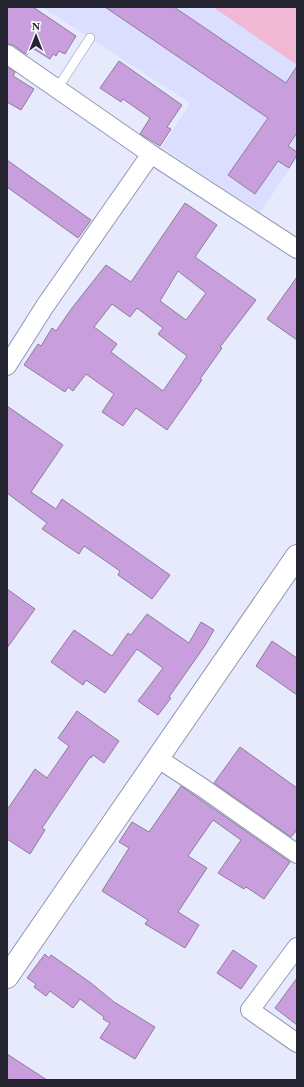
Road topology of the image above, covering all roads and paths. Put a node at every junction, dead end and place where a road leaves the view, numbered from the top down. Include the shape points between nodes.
1 (90, 38) dead end
2 (7, 54) edge
3 (57, 89) junction
4 (151, 154) junction
5 (297, 249) edge
6 (7, 366) edge
7 (297, 556) edge
8 (157, 758) junction
9 (297, 854) edge
10 (297, 947) edge
11 (7, 977) edge
12 (297, 1043) edge

1 - 3 lane
2 - 3 street
3 - 4 street
4 - 5 street
4 - 6 street via 45,306
7 - 8 street
8 - 9 street
8 - 11 street
10 - 12 street via 250,1010

